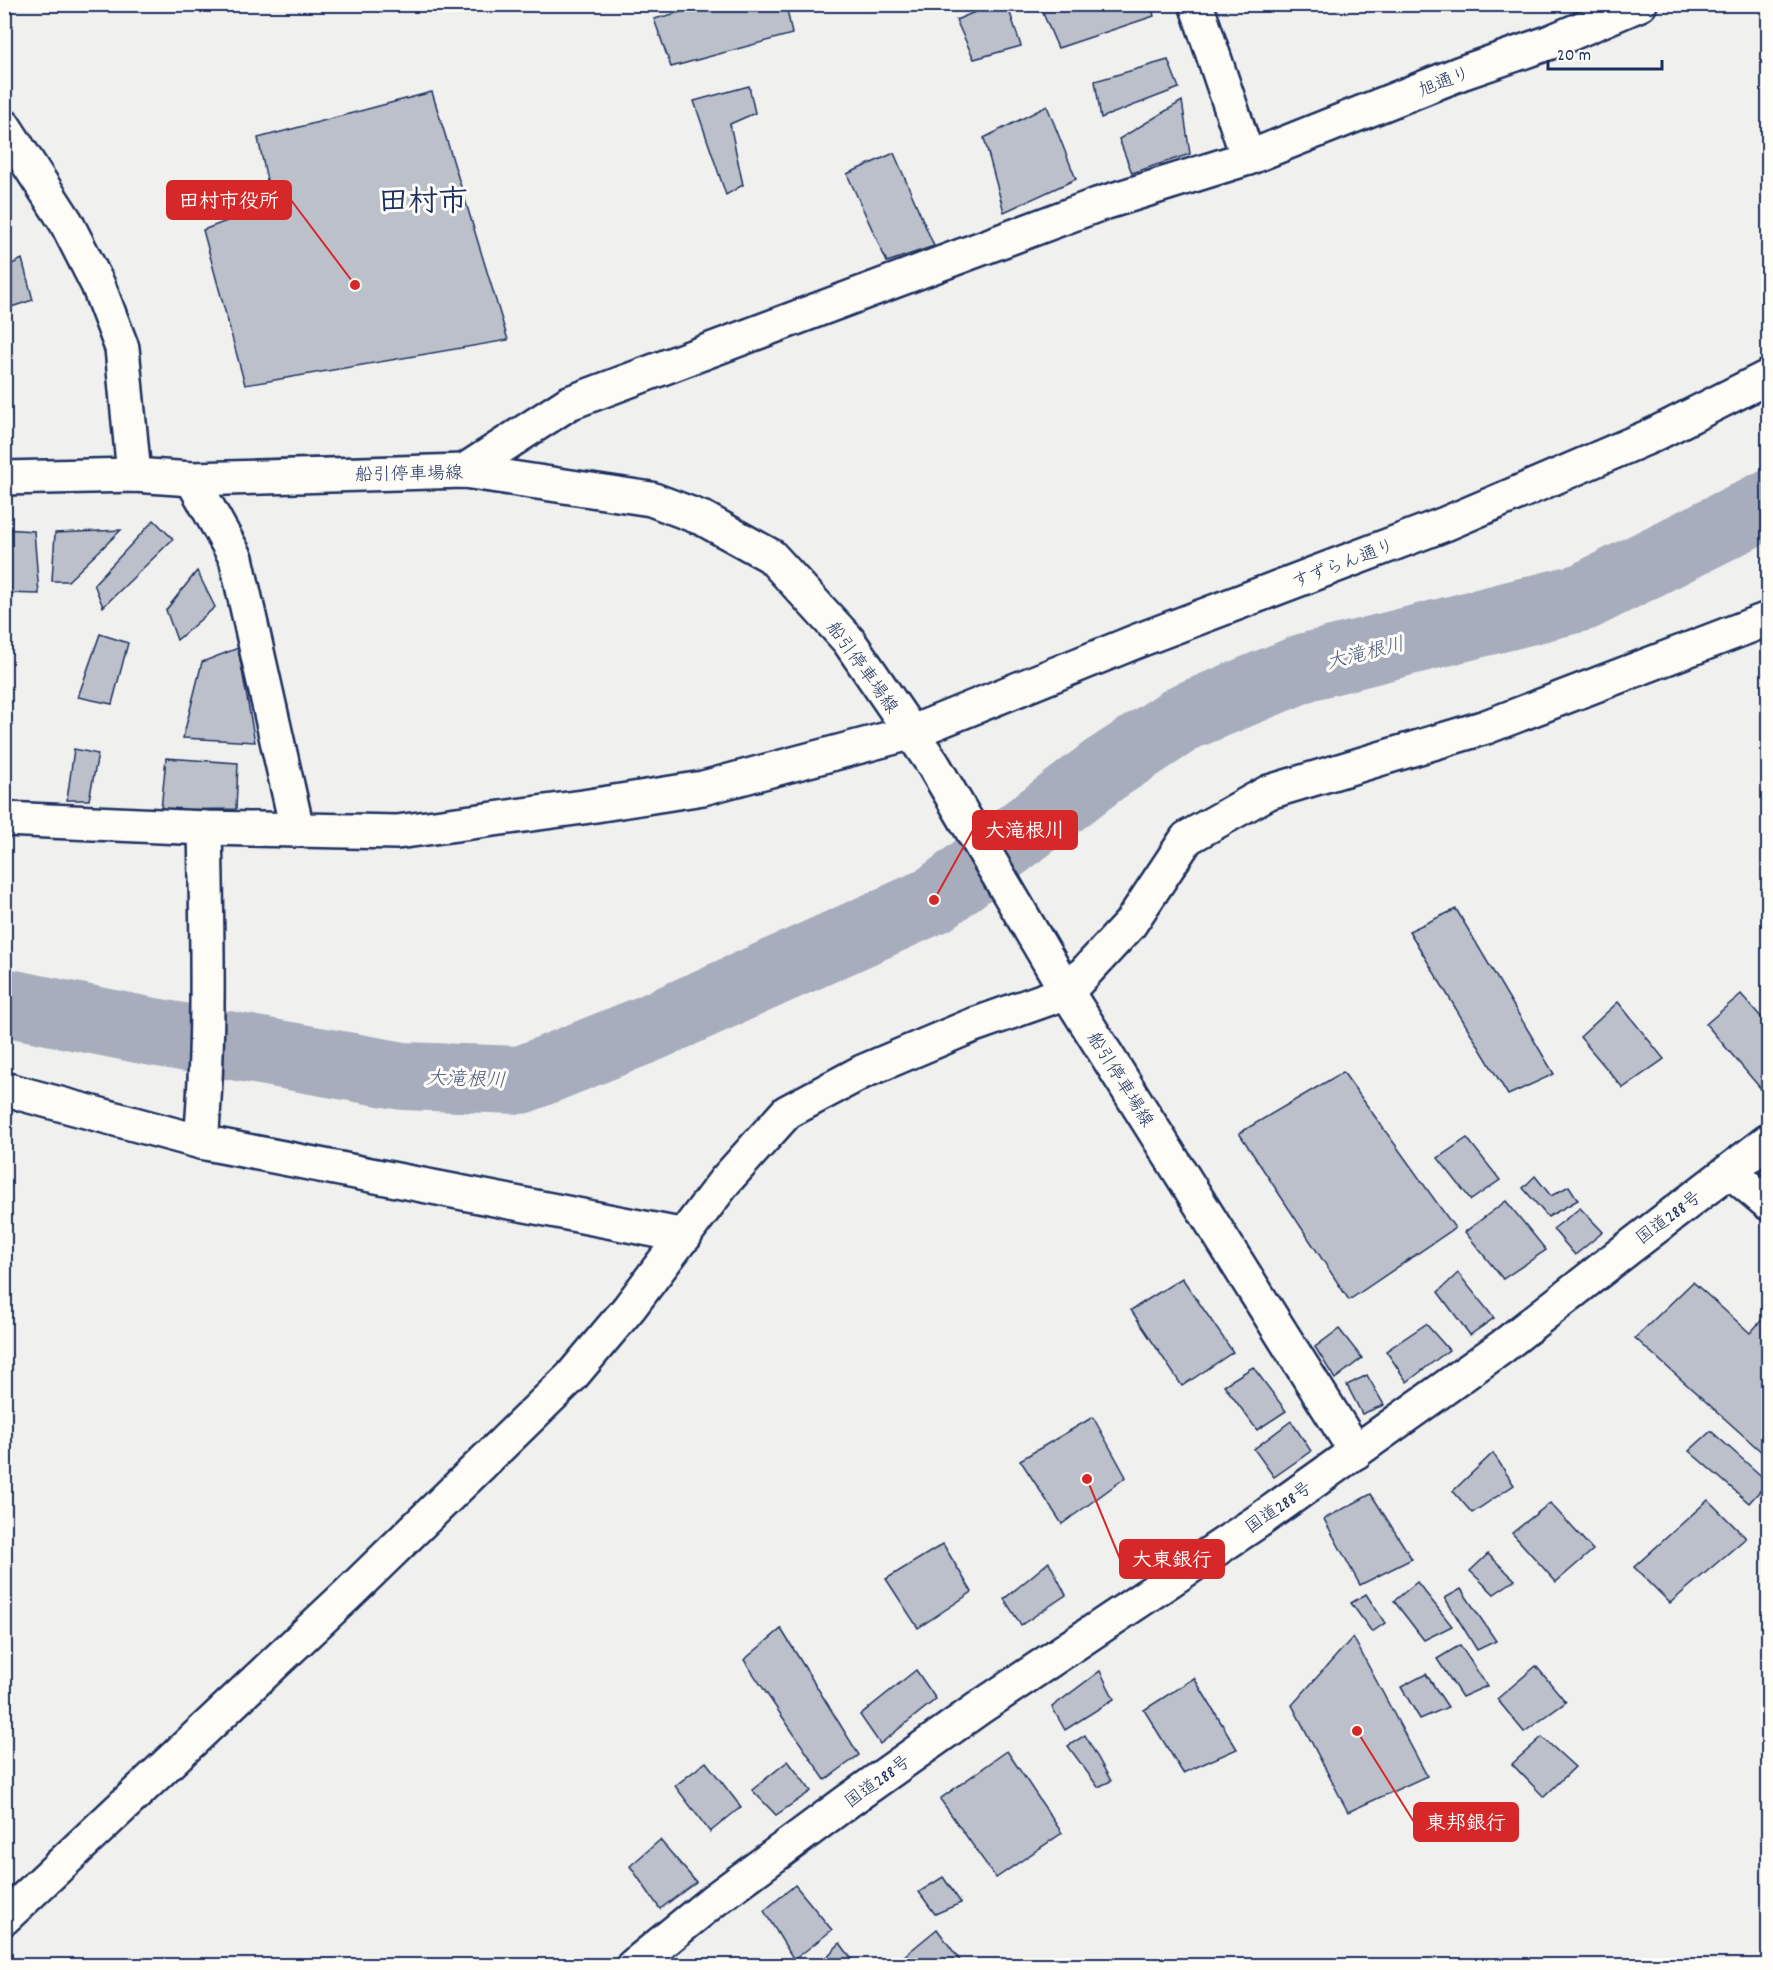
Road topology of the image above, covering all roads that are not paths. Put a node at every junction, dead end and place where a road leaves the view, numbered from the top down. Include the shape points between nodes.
1 (1196, 4) edge
2 (1640, 4) edge
3 (4, 126) edge
4 (1248, 158) junction
5 (1768, 377) edge
6 (464, 471) junction
7 (134, 476) junction
8 (4, 478) edge
9 (192, 479) junction
10 (1768, 619) edge
11 (910, 733) junction
12 (4, 819) edge
13 (205, 828) junction
14 (297, 829) junction
15 (1067, 992) junction
16 (4, 1089) edge
17 (201, 1142) junction
18 (1768, 1142) edge
19 (1730, 1171) junction
20 (1768, 1203) edge
21 (685, 1236) junction
22 (1356, 1452) junction
23 (4, 1918) edge
24 (633, 1965) edge

1 - 4 main road
2 - 4 main road, 旭通り via 1548,44 1461,73
3 - 7 main road via 66,222 98,285 122,348
4 - 6 main road, 旭通り via 1097,206 569,403
5 - 11 main road, すずらん通り via 1653,435 1445,524 1137,641
6 - 9 main road, 船引停車場線
6 - 11 main road, 船引停車場線 via 651,499 704,519 771,556 848,640
7 - 8 main road, 船引停車場線
7 - 9 main road, 船引停車場線
9 - 14 main road via 236,558
10 - 15 main road via 1486,727 1269,792 1187,838 1130,924
11 - 14 main road, すずらん通り via 703,788 583,807 397,832
11 - 15 main road, 船引停車場線 via 933,764
12 - 13 main road, すずらん通り
13 - 14 main road, すずらん通り
13 - 17 main road via 207,960
15 - 21 main road via 873,1067 787,1112 725,1181
15 - 22 main road, 船引停車場線
16 - 17 main road
17 - 21 main road
18 - 19 main road, 国道288号
19 - 20 main road
19 - 22 main road, 国道288号 via 1502,1347
21 - 23 main road via 571,1377 347,1595
22 - 24 main road, 国道288号 via 867,1787

